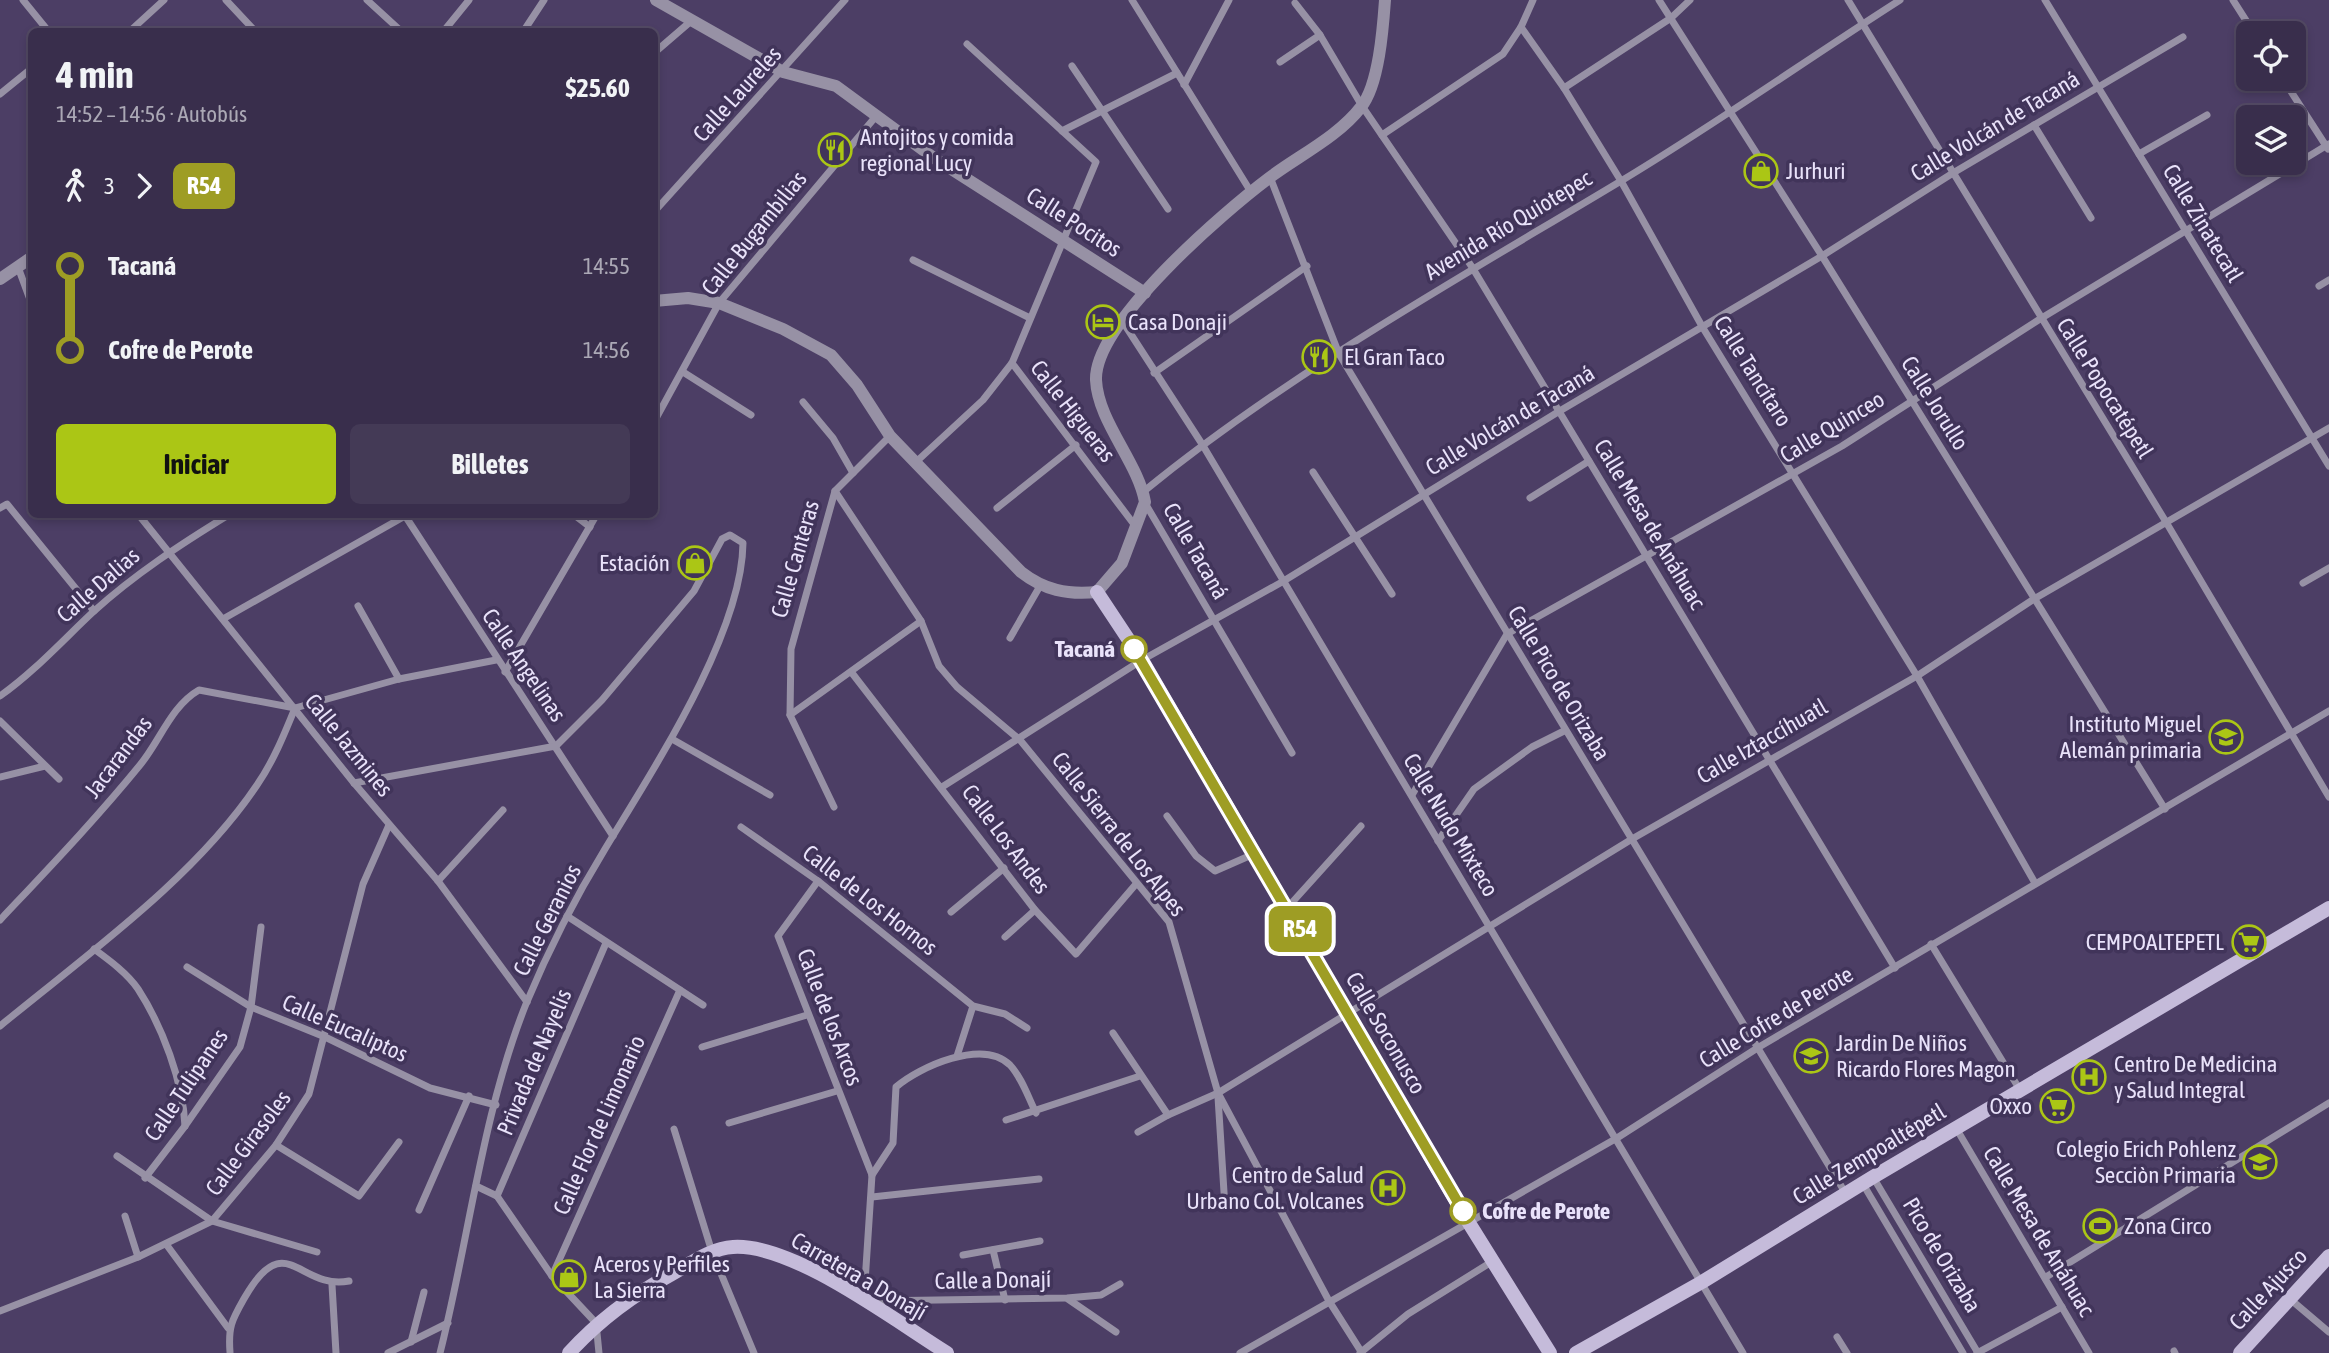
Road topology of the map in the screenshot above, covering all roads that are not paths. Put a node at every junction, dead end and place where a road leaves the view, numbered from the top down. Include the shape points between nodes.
1 (23, 0) edge
2 (164, 0) edge
3 (226, 0) edge
4 (367, 0) edge
5 (469, 0) edge
6 (544, 0) edge
7 (656, 0) edge
8 (845, 0) edge
9 (1132, 0) edge
10 (1229, 0) edge
11 (1385, 0) edge
12 (1533, 0) edge
13 (1659, 0) edge
14 (1690, 0) edge
15 (1848, 0) edge
16 (1900, 0) edge
17 (2045, 0) edge
18 (2233, 0) edge
19 (1295, 4) dead end
20 (1671, 18) junction
21 (2246, 21) edge
22 (690, 22) junction
23 (1861, 25) junction
24 (1521, 27) junction
25 (46, 28) edge
26 (133, 28) edge
27 (250, 28) edge
28 (398, 28) edge
29 (446, 28) edge
30 (526, 28) edge
31 (1320, 35) junction
32 (2183, 37) dead end
33 (967, 44) dead end
34 (658, 50) edge
35 (1280, 62) dead end
36 (1072, 66) dead end
37 (28, 71) edge
38 (783, 72) junction
39 (1177, 73) junction
40 (1184, 85) junction
41 (2097, 87) junction
42 (1564, 88) junction
43 (2291, 91) edge
44 (0, 94) edge
45 (1362, 106) junction
46 (1100, 111) junction
47 (1732, 112) junction
48 (877, 114) junction
49 (2207, 115) dead end
50 (2034, 125) junction
51 (1062, 131) junction
52 (1381, 135) junction
53 (2328, 146) edge
54 (2139, 154) junction
55 (1953, 173) junction
56 (1270, 177) junction
57 (1621, 181) junction
58 (1251, 192) junction
59 (658, 208) edge
60 (1168, 209) dead end
61 (2091, 218) dead end
62 (2185, 230) junction
63 (1062, 239) junction
64 (1822, 256) junction
65 (28, 260) edge
66 (913, 260) dead end
67 (1307, 266) junction
68 (18, 267) junction
69 (1472, 267) junction
70 (0, 278) edge
71 (2329, 280) edge
72 (2319, 286) dead end
73 (1144, 293) junction
74 (28, 294) edge
75 (658, 300) edge
76 (719, 303) junction
77 (1030, 318) junction
78 (1121, 319) junction
79 (2040, 319) junction
80 (1703, 328) junction
81 (1339, 354) junction
82 (1012, 363) junction
83 (683, 372) junction
84 (1154, 373) junction
85 (1911, 401) junction
86 (803, 402) dead end
87 (1558, 412) junction
88 (658, 415) edge
89 (751, 415) dead end
90 (2329, 428) edge
91 (890, 436) junction
92 (2314, 438) junction
93 (1202, 444) junction
94 (1076, 445) junction
95 (1589, 461) junction
96 (916, 462) junction
97 (2329, 466) edge
98 (853, 472) junction
99 (1314, 472) dead end
100 (1795, 473) junction
101 (835, 491) junction
102 (1424, 493) junction
103 (1144, 497) junction
104 (1530, 498) dead end
105 (0, 508) edge
106 (998, 508) dead end
107 (141, 518) edge
108 (223, 518) edge
109 (399, 518) edge
110 (406, 518) edge
111 (578, 518) edge
112 (595, 518) edge
113 (2166, 522) junction
114 (590, 527) junction
115 (1137, 528) junction
116 (1357, 535) junction
117 (166, 553) junction
118 (1646, 555) junction
119 (2329, 568) edge
120 (1282, 582) junction
121 (2303, 583) dead end
122 (1040, 586) junction
123 (1097, 593) junction
124 (1392, 594) dead end
125 (2034, 600) junction
126 (358, 606) dead end
127 (94, 611) junction
128 (223, 619) junction
129 (1214, 619) junction
130 (921, 621) junction
131 (1507, 634) junction
132 (1010, 638) dead end
133 (496, 660) junction
134 (1142, 660) junction
135 (505, 672) junction
136 (852, 673) junction
137 (1917, 676) junction
138 (399, 679) junction
139 (0, 696) edge
140 (295, 708) junction
141 (2329, 711) edge
142 (790, 715) junction
143 (0, 721) edge
144 (1564, 732) junction
145 (2293, 733) junction
146 (672, 738) junction
147 (1020, 740) junction
148 (556, 746) junction
149 (1292, 753) dead end
150 (1770, 758) junction
151 (45, 766) junction
152 (0, 777) edge
153 (59, 779) dead end
154 (354, 783) junction
155 (942, 787) junction
156 (770, 795) dead end
157 (1412, 795) junction
158 (2329, 797) edge
159 (834, 807) dead end
160 (2165, 809) junction
161 (503, 810) dead end
162 (1167, 816) dead end
163 (388, 825) junction
164 (1361, 826) dead end
165 (741, 827) dead end
166 (613, 836) junction
167 (1632, 839) junction
168 (1438, 841) junction
169 (1256, 853) junction
170 (1004, 868) junction
171 (438, 881) junction
172 (818, 881) junction
173 (2035, 883) junction
174 (1136, 884) junction
175 (1288, 907) junction
176 (2329, 908) edge
177 (1035, 910) junction
178 (951, 912) dead end
179 (567, 916) junction
180 (0, 920) edge
181 (261, 927) dead end
182 (1490, 927) junction
183 (1005, 937) dead end
184 (606, 943) junction
185 (1931, 944) junction
186 (94, 949) junction
187 (187, 967) dead end
188 (1895, 968) junction
189 (680, 990) junction
190 (527, 1002) junction
191 (702, 1005) dead end
192 (973, 1006) junction
193 (251, 1007) junction
194 (1347, 1012) junction
195 (807, 1015) junction
196 (0, 1027) edge
197 (1027, 1028) dead end
198 (1113, 1033) dead end
199 (325, 1037) junction
200 (702, 1047) dead end
201 (1759, 1047) junction
202 (957, 1056) junction
203 (1140, 1076) junction
204 (838, 1091) junction
205 (2021, 1091) junction
206 (1217, 1093) junction
207 (469, 1096) junction
208 (2329, 1103) edge
209 (496, 1105) junction
210 (1036, 1113) junction
211 (1168, 1115) junction
212 (1006, 1120) dead end
213 (729, 1123) dead end
214 (186, 1126) junction
215 (1956, 1128) junction
216 (674, 1129) dead end
217 (1138, 1132) dead end
218 (1617, 1138) junction
219 (399, 1142) dead end
220 (276, 1145) junction
221 (117, 1156) dead end
222 (872, 1175) junction
223 (145, 1178) junction
224 (1039, 1179) dead end
225 (1868, 1180) junction
226 (476, 1186) junction
227 (1846, 1194) junction
228 (497, 1196) junction
229 (872, 1197) junction
230 (1225, 1208) dead end
231 (419, 1210) dead end
232 (125, 1216) dead end
233 (212, 1221) junction
234 (1469, 1223) junction
235 (1040, 1241) dead end
236 (166, 1244) junction
237 (993, 1250) junction
238 (317, 1252) dead end
239 (712, 1252) junction
240 (963, 1255) dead end
241 (2329, 1256) edge
242 (138, 1257) junction
243 (1493, 1260) junction
244 (552, 1276) junction
245 (2046, 1276) junction
246 (349, 1281) dead end
247 (1702, 1282) junction
248 (1120, 1284) dead end
249 (332, 1285) junction
250 (424, 1292) dead end
251 (1067, 1298) junction
252 (2290, 1299) junction
253 (1005, 1300) junction
254 (863, 1301) junction
255 (1329, 1301) junction
256 (2062, 1307) junction
257 (0, 1311) edge
258 (596, 1323) junction
259 (448, 1324) junction
260 (228, 1328) junction
261 (1116, 1332) dead end
262 (2329, 1332) edge
263 (1837, 1337) dead end
264 (411, 1342) junction
265 (1361, 1352) edge
266 (230, 1353) edge
267 (336, 1353) edge
268 (388, 1353) edge
269 (440, 1353) edge
270 (569, 1353) edge
271 (599, 1353) edge
272 (754, 1353) edge
273 (947, 1353) edge
274 (1240, 1353) edge
275 (1550, 1353) edge
276 (1576, 1353) edge
277 (1743, 1353) edge
278 (1847, 1353) edge
279 (1963, 1353) edge
280 (1978, 1353) edge
281 (2090, 1353) edge
282 (2240, 1353) edge

1 - 25 street
2 - 26 street
3 - 27 street
4 - 28 street
5 - 29 street
6 - 30 street
7 - 22 street, Calle Pocitos
8 - 38 street, Calle Laureles
9 - 39 street
10 - 40 street
11 - 45 street via 1378,60
12 - 24 street
13 - 20 street, Calle Jorullo
14 - 20 street
15 - 23 street, Calle Popocatépetl
16 - 23 street, Avenida Río Quiotepec
17 - 41 street, Calle Zinatecatl
18 - 21 street
19 - 31 street, Calle Mesa de Anáhuac
20 - 42 street
20 - 47 street, Calle Jorullo
22 - 34 street
22 - 38 street, Calle Pocitos
23 - 47 street, Avenida Río Quiotepec
23 - 55 street, Calle Popocatépetl
24 - 42 street, Calle Tancítaro
24 - 52 street via 1503,54
31 - 35 street
31 - 45 street, Calle Mesa de Anáhuac
32 - 41 street, Calle Volcán de Tacaná
33 - 51 street, Calle Higueras
36 - 46 street
37 - 44 street
38 - 48 street, Calle Pocitos via 836,86
38 - 59 street, Calle Laureles
39 - 40 street
39 - 46 street
40 - 58 street
41 - 50 street, Calle Volcán de Tacaná
41 - 54 street, Calle Zinatecatl
42 - 57 street, Calle Tancítaro
43 - 53 street
45 - 52 street, Calle Mesa de Anáhuac
45 - 56 street
46 - 51 street
46 - 60 street
47 - 57 street, Avenida Río Quiotepec
47 - 64 street, Calle Jorullo
48 - 63 street, Calle Pocitos via 934,158
48 - 76 street, Calle Bugambilias
49 - 54 street
50 - 55 street, Calle Volcán de Tacaná
50 - 61 street
51 - 63 street, Calle Higueras via 1096,162
52 - 69 street, Calle Mesa de Anáhuac
53 - 62 street, Calle Quinceo
54 - 62 street, Calle Zinatecatl
55 - 64 street, Calle Volcán de Tacaná
55 - 79 street, Calle Popocatépetl
56 - 58 street
56 - 67 street, Calle Pico de Orizaba
57 - 69 street, Avenida Río Quiotepec
57 - 80 street, Calle Tancítaro
58 - 73 street
62 - 79 street, Calle Quinceo
62 - 92 street, Calle Zinatecatl
63 - 73 street, Calle Pocitos
63 - 77 street, Calle Higueras
64 - 80 street, Calle Volcán de Tacaná
64 - 85 street, Calle Jorullo
65 - 68 street
66 - 77 street
67 - 81 street, Calle Pico de Orizaba
67 - 84 street
68 - 70 street
68 - 74 street
69 - 81 street, Avenida Río Quiotepec
69 - 87 street, Calle Mesa de Anáhuac
71 - 72 street
73 - 78 street
75 - 76 street
76 - 83 street, Calle Bugambilias
76 - 91 street via 831,355
77 - 82 street, Calle Higueras
78 - 84 street, Calle Nudo Mixteco
78 - 103 street via 1096,379 1115,435
79 - 85 street, Calle Quinceo
79 - 113 street, Calle Popocatépetl
80 - 87 street, Calle Volcán de Tacaná
80 - 100 street, Calle Tancítaro
81 - 93 street, Avenida Río Quiotepec
81 - 102 street, Calle Pico de Orizaba
82 - 94 street, Calle Higueras
82 - 96 street via 984,400
83 - 88 street, Calle Bugambilias
83 - 89 street
84 - 93 street, Calle Nudo Mixteco
85 - 100 street, Calle Quinceo
85 - 125 street, Calle Jorullo
86 - 98 street
87 - 95 street, Calle Mesa de Anáhuac
87 - 102 street, Calle Volcán de Tacaná
90 - 92 street, Calle Iztaccíhuatl
91 - 96 street
91 - 98 street, Calle Canteras
92 - 97 street, Calle Zinatecatl
92 - 113 street, Calle Iztaccíhuatl
93 - 103 street, Avenida Río Quiotepec
93 - 120 street, Calle Nudo Mixteco
94 - 106 street
94 - 115 street, Calle Higueras
95 - 104 street
95 - 118 street, Calle Mesa de Anáhuac
96 - 122 street via 1021,572
98 - 101 street, Calle Canteras
99 - 116 street
100 - 118 street, Calle Quinceo
100 - 137 street, Calle Tancítaro
101 - 130 street, Calle Sierra de Los Alpes
101 - 142 street, Calle Canteras via 791,649
102 - 116 street, Calle Volcán de Tacaná
102 - 131 street, Calle Pico de Orizaba
103 - 115 street
103 - 129 street, Calle Tacaná
105 - 127 street via 7,504
107 - 117 street, Calle Jazmines
108 - 117 street, Calle Dalias
109 - 128 street
110 - 133 street, Calle Angelinas
111 - 114 street
112 - 114 street
113 - 125 street, Calle Iztaccíhuatl
113 - 145 street, Calle Popocatépetl
114 - 135 street
115 - 123 street via 1122,563
116 - 120 street, Calle Volcán de Tacaná
116 - 124 street
117 - 127 street, Calle Dalias
117 - 128 street, Calle Jazmines
118 - 131 street, Calle Quinceo
118 - 150 street, Calle Mesa de Anáhuac
119 - 121 street
120 - 129 street, Calle Volcán de Tacaná
120 - 157 street, Calle Nudo Mixteco
122 - 123 street via 1075,595
122 - 132 street
123 - 134 main road, Calle Soconusco
125 - 137 street, Calle Iztaccíhuatl
125 - 160 street, Calle Jorullo
126 - 138 street
127 - 139 street, Calle Dalias via 22,681
128 - 140 street, Calle Jazmines
129 - 134 street, Calle Volcán de Tacaná
129 - 149 street, Calle Tacaná
130 - 136 street
130 - 147 street, Calle Sierra de Los Alpes via 939,666
131 - 144 street, Calle Pico de Orizaba
131 - 157 street, Calle Quinceo
133 - 135 street, Calle Angelinas
133 - 138 street
134 - 147 street, Calle Volcán de Tacaná
134 - 169 main road, Calle Soconusco
135 - 148 street, Calle Angelinas
136 - 142 street
136 - 155 street, Calle Los Andes
137 - 150 street, Calle Iztaccíhuatl
137 - 173 street, Calle Tancítaro
138 - 140 street
140 - 154 street, Calle Jazmines
140 - 180 street, Jacarandas via 199,690 190,695 135,772
140 - 186 street via 269,764 234,817 129,923
141 - 145 street, Calle Cofre de Perote
142 - 159 street
143 - 151 street
144 - 167 street, Calle Pico de Orizaba
144 - 168 street via 1532,747 1474,789
145 - 158 street, Calle Popocatépetl
145 - 160 street, Calle Cofre de Perote
146 - 148 street, Calle Geranios via 720,636 734,593 743,543 730,535 722,539 694,591 602,700
146 - 156 street
146 - 166 street, Calle Geranios
147 - 155 street, Calle Volcán de Tacaná
147 - 174 street, Calle Sierra de Los Alpes
148 - 154 street
148 - 166 street, Calle Angelinas
150 - 167 street, Calle Iztaccíhuatl
150 - 188 street, Calle Mesa de Anáhuac
151 - 152 street
151 - 153 street
154 - 163 street, Calle Jazmines
155 - 170 street, Calle Los Andes
157 - 168 street, Calle Nudo Mixteco
160 - 173 street, Calle Cofre de Perote
161 - 171 street
162 - 169 street via 1196,856 1214,871
163 - 171 street, Calle Jazmines
163 - 199 street, Calle Girasoles via 363,884
164 - 175 street
165 - 172 street, Calle de Los Hornos
166 - 179 street, Calle Geranios
167 - 182 street, Calle Iztaccíhuatl
167 - 201 street, Calle Pico de Orizaba
168 - 182 street, Calle Nudo Mixteco
169 - 175 main road, Calle Soconusco
170 - 177 street, Calle Los Andes
170 - 178 street
171 - 190 street, Calle Jazmines
172 - 192 street, Calle de Los Hornos
172 - 195 street, Calle de los Arcos via 778,936
173 - 185 street, Calle Cofre de Perote
174 - 177 street, Calle Los Andes via 1076,954
174 - 206 street, Calle Sierra de Los Alpes via 1169,922
175 - 194 main road, Calle Soconusco
176 - 205 main road, Calle Zempoaltépetl
177 - 183 street
179 - 184 street
179 - 190 street, Calle Geranios
181 - 193 street, Calle Tulipanes
182 - 194 street, Calle Iztaccíhuatl
182 - 218 street, Calle Nudo Mixteco
184 - 189 street
184 - 228 street, Privada de Nayelis
185 - 188 street, Calle Cofre de Perote
185 - 205 street
186 - 196 street
186 - 214 street via 137,987 177,1081
187 - 193 street, Calle Eucaliptos
188 - 201 street, Calle Cofre de Perote
189 - 191 street
189 - 244 street, Calle Flor de Limonario
190 - 209 street, Calle Geranios
192 - 197 street via 1005,1014
192 - 202 street
193 - 199 street, Calle Eucaliptos
193 - 214 street, Calle Tulipanes via 240,1046
194 - 206 street, Calle Iztaccíhuatl
194 - 234 main road, Calle Soconusco
195 - 200 street
195 - 204 street, Calle de los Arcos
198 - 203 street
199 - 207 street, Calle Eucaliptos via 430,1088
199 - 220 street, Calle Girasoles via 309,1094
201 - 218 street, Calle Cofre de Perote
201 - 227 street, Calle Pico de Orizaba
202 - 210 street, Calle de los Arcos via 997,1057 1009,1064
202 - 222 street, Calle de los Arcos via 913,1072 896,1087 893,1143
203 - 210 street
203 - 211 street
204 - 213 street
204 - 222 street, Calle de los Arcos
205 - 215 main road, Calle Zempoaltépetl
206 - 211 street, Calle Iztaccíhuatl
206 - 230 street
206 - 255 street, Calle Sierra de Los Alpes
207 - 209 street, Calle Eucaliptos
207 - 231 street
208 - 245 street
209 - 226 street, Calle Geranios
210 - 212 street
211 - 217 street, Calle Iztaccíhuatl
214 - 223 street, Calle Tulipanes
215 - 225 main road, Calle Zempoaltépetl
215 - 245 street, Calle Mesa de Anáhuac
216 - 239 street
218 - 234 street, Calle Cofre de Perote
218 - 247 street, Calle Nudo Mixteco
219 - 220 street via 359,1196
220 - 233 street, Calle Girasoles
221 - 223 street
222 - 229 street, Calle de los Arcos
223 - 233 street
224 - 229 street
225 - 227 main road, Calle Zempoaltépetl
225 - 279 street, Pico de Orizaba
225 - 280 street, Pico de Orizaba
226 - 228 street
226 - 259 street, Calle Geranios
227 - 247 main road, Calle Zempoaltépetl
228 - 244 street
229 - 254 street, Calle de los Arcos
232 - 242 street
233 - 236 street, Calle Girasoles
233 - 238 street
234 - 243 main road, Calle Soconusco
234 - 255 street, Calle Cofre de Perote
235 - 237 street
236 - 242 street, Calle Girasoles
236 - 260 street
237 - 240 street
237 - 253 street
239 - 254 main road, Carretera a Donají via 754,1247 795,1260
239 - 258 main road, Carretera a Donají via 636,1293
239 - 272 street
241 - 252 main road, Calle Ajusco
242 - 257 street, Calle Girasoles
243 - 265 street via 1408,1314
243 - 275 main road, Calle Soconusco
244 - 258 street
245 - 256 street, Calle Mesa de Anáhuac
246 - 249 street
247 - 276 main road, Calle Zempoaltépetl
247 - 277 street, Calle Nudo Mixteco
248 - 251 street, Calle a Donají via 1101,1295
249 - 260 street via 305,1270 270,1265 259,1273
249 - 267 street
250 - 264 street
251 - 253 street, Calle a Donají
251 - 261 street
252 - 262 street
252 - 282 main road, Calle Ajusco
253 - 254 street, Calle a Donají
254 - 273 main road, Carretera a Donají
255 - 265 street, Calle Sierra de Los Alpes
255 - 274 street, Calle Cofre de Perote
256 - 280 street
256 - 281 street, Calle Mesa de Anáhuac
258 - 270 main road, Carretera a Donají
258 - 271 street
259 - 264 street
259 - 269 street, Calle Geranios
260 - 266 street
263 - 278 street
264 - 268 street

